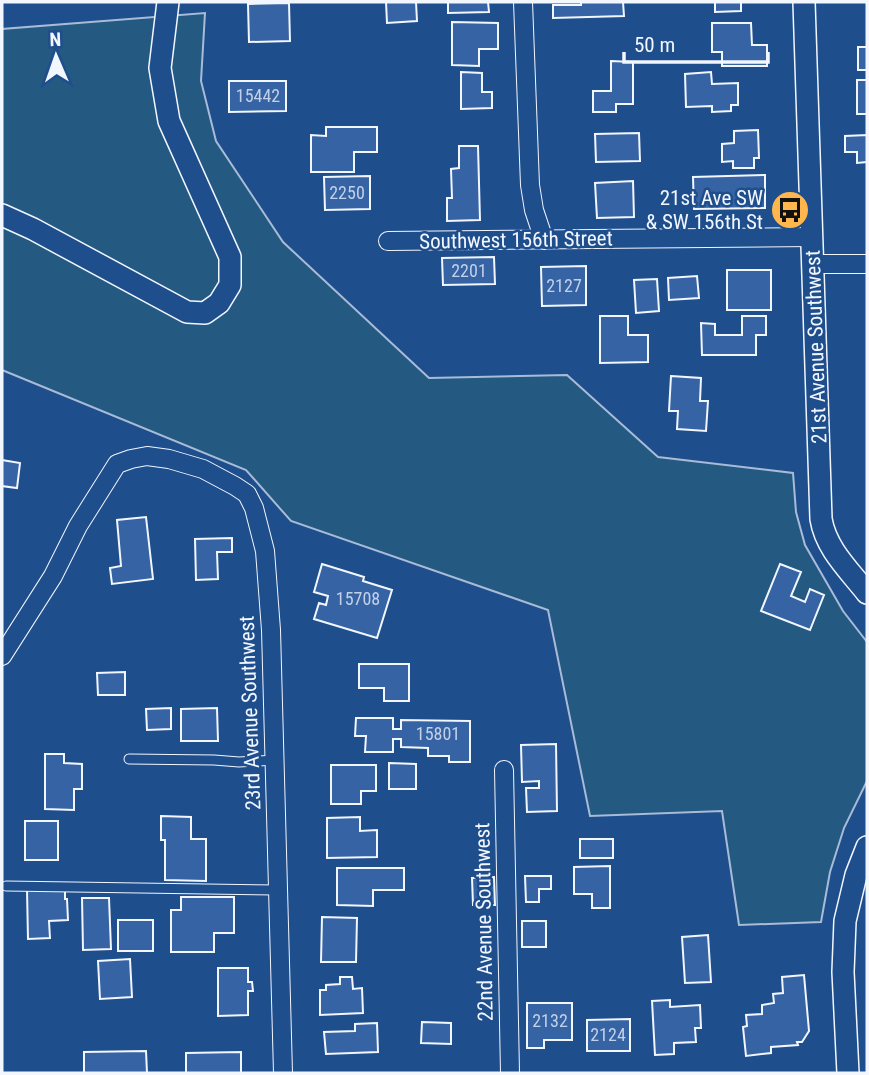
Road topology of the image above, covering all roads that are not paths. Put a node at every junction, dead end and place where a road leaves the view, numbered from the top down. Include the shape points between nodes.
1 (168, 2) edge
2 (523, 2) edge
3 (804, 2) edge
4 (2, 215) edge
5 (812, 237) junction
6 (544, 240) junction
7 (388, 241) dead end
8 (813, 264) junction
9 (867, 264) edge
10 (867, 593) edge
11 (2, 656) edge
12 (129, 759) dead end
13 (275, 760) junction
14 (504, 770) dead end
15 (865, 857) edge
16 (6, 886) dead end
17 (278, 890) junction
18 (283, 1073) edge
19 (510, 1073) edge
20 (848, 1073) edge

1 - 4 street via 160,68 169,121 230,257 230,285 219,303 205,313 187,312
2 - 6 street via 530,185
3 - 5 street, 21st Avenue Southwest
5 - 6 street, Southwest 156th Street
5 - 8 street, 21st Avenue Southwest
6 - 7 street, Southwest 156th Street
8 - 9 street
8 - 10 street, 21st Avenue Southwest via 823,532
11 - 13 street, 23rd Avenue Southwest via 117,464 147,456 203,469 247,494 265,551
12 - 13 lane
13 - 17 street, 23rd Avenue Southwest
14 - 19 street, 22nd Avenue Southwest
15 - 20 street via 845,921
16 - 17 lane
17 - 18 street, 23rd Avenue Southwest

